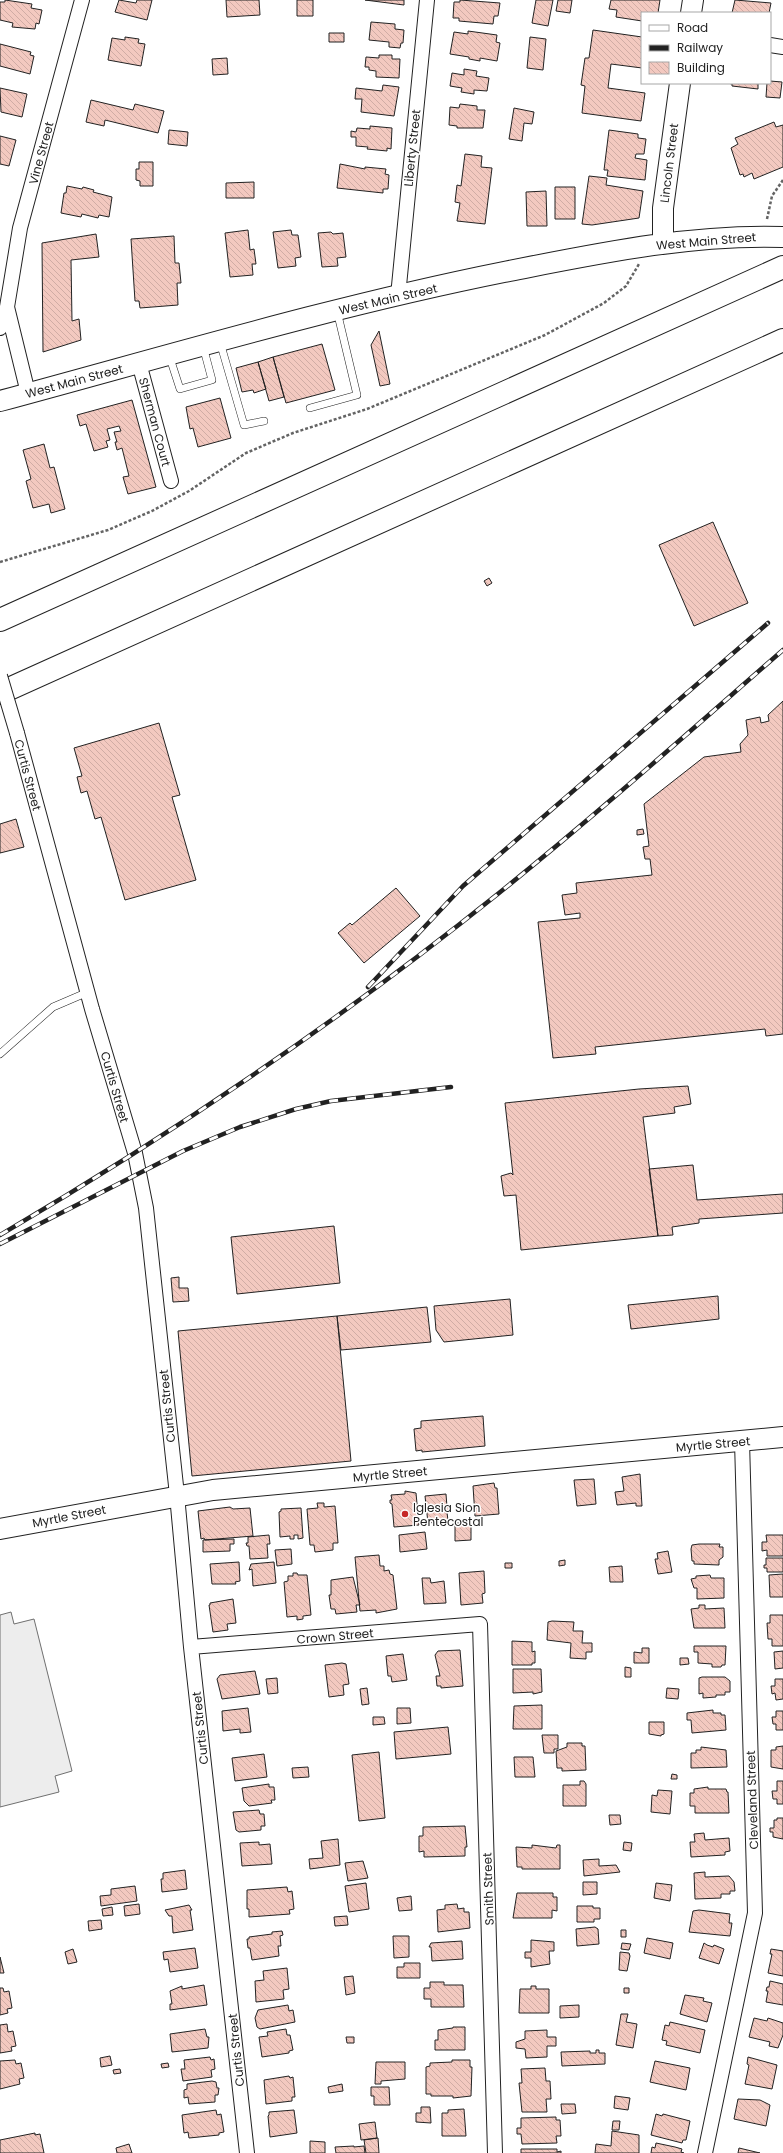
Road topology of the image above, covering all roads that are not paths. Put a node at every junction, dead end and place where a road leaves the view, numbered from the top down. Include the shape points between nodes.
1 (82, 0) edge
2 (427, 0) edge
3 (693, 0) edge
4 (691, 12) edge
5 (771, 45) edge
6 (783, 47) edge
7 (680, 84) edge
8 (783, 237) edge
9 (663, 244) junction
10 (783, 268) edge
11 (398, 296) junction
12 (7, 307) junction
13 (337, 311) junction
14 (0, 328) edge
15 (783, 340) edge
16 (211, 344) junction
17 (169, 355) junction
18 (139, 363) junction
19 (28, 393) junction
20 (0, 401) edge
21 (310, 408) dead end
22 (264, 421) dead end
23 (171, 481) dead end
24 (0, 620) edge
25 (0, 676) edge
26 (0, 693) edge
27 (88, 992) junction
28 (0, 1054) edge
29 (783, 1437) edge
30 (742, 1441) junction
31 (177, 1496) junction
32 (0, 1529) edge
33 (480, 1624) joint
34 (191, 1647) junction
35 (247, 2153) edge
36 (495, 2153) edge
37 (705, 2153) edge

1 - 12 street, Vine Street via 20,228
2 - 11 street, Liberty Street
3 - 4 street
5 - 6 street
7 - 9 street, Lincoln Street via 663,208
8 - 9 street, West Main Street via 724,237
9 - 11 street, West Main Street via 527,267
10 - 24 highway
11 - 13 street, West Main Street
12 - 14 street, Vine Street
12 - 19 street, Vine Street
13 - 16 street, West Main Street
13 - 21 lane via 357,395
15 - 26 highway
16 - 17 street, West Main Street
16 - 17 lane via 212,380 180,389
16 - 22 lane via 244,425
17 - 18 street, West Main Street
18 - 19 street, West Main Street
18 - 23 street, Sherman Court
19 - 20 street, West Main Street
25 - 27 street, Curtis Street, bridge
27 - 28 lane via 53,1007
27 - 31 street, Curtis Street via 135,1153 145,1201
29 - 30 street, Myrtle Street
30 - 31 street, Myrtle Street via 213,1490
30 - 37 street, Cleveland Street via 755,1909
31 - 32 street, Myrtle Street
31 - 34 street, Curtis Street
33 - 34 street, Crown Street
33 - 36 street, Smith Street
34 - 35 street, Curtis Street

